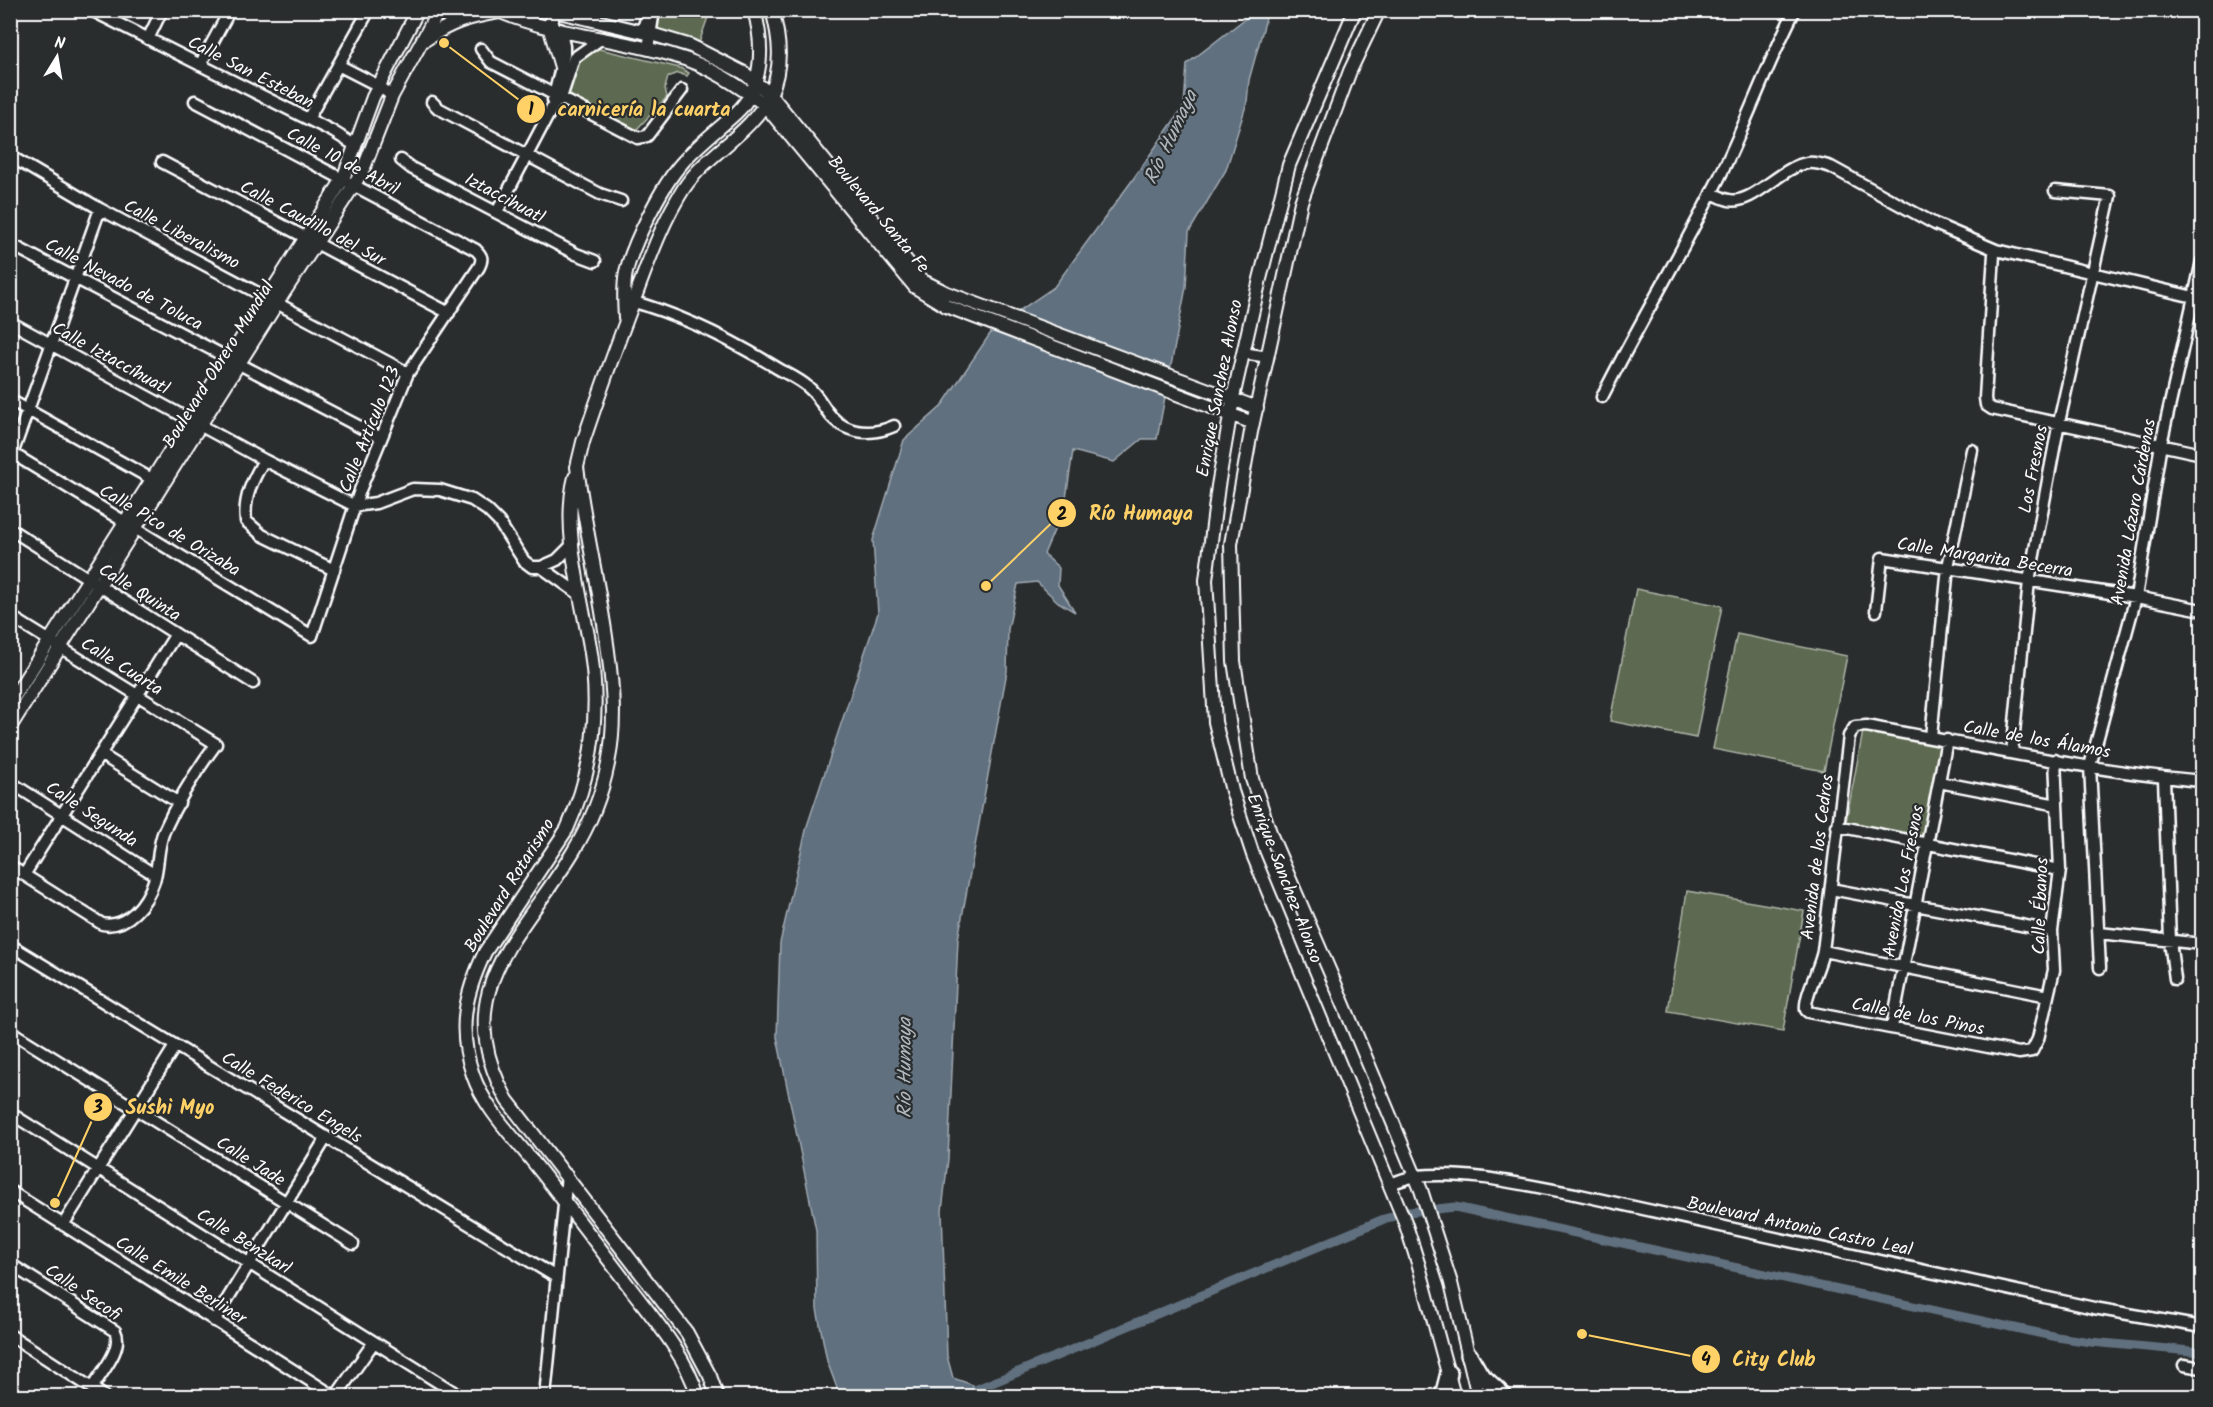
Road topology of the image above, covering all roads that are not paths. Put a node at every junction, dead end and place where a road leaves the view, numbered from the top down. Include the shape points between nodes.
1 (162, 10) edge
2 (230, 10) edge
3 (412, 10) edge
4 (417, 10) edge
5 (439, 10) edge
6 (650, 10) edge
7 (654, 10) edge
8 (754, 10) edge
9 (772, 10) edge
10 (1354, 10) edge
11 (1379, 10) edge
12 (1795, 10) edge
13 (92, 11) edge
14 (497, 11) edge
15 (553, 11) edge
16 (368, 12) edge
17 (410, 23) junction
18 (555, 27) junction
19 (646, 33) junction
20 (602, 38) junction
21 (148, 39) junction
22 (422, 42) junction
23 (648, 49) junction
24 (481, 50) dead end
25 (566, 60) junction
26 (200, 65) junction
27 (338, 65) junction
28 (755, 82) junction
29 (380, 86) junction
30 (682, 90) dead end
31 (750, 94) junction
32 (392, 96) junction
33 (556, 99) junction
34 (767, 99) junction
35 (195, 101) dead end
36 (432, 102) dead end
37 (309, 119) junction
38 (356, 146) junction
39 (527, 155) junction
40 (10, 156) edge
41 (401, 160) dead end
42 (162, 162) dead end
43 (343, 179) junction
44 (354, 185) junction
45 (2055, 191) dead end
46 (1711, 193) junction
47 (621, 201) dead end
48 (100, 209) junction
49 (497, 212) junction
50 (311, 241) junction
51 (10, 244) edge
52 (476, 250) joint
53 (1996, 250) junction
54 (595, 261) dead end
55 (2202, 261) edge
56 (2093, 273) junction
57 (75, 278) junction
58 (2198, 298) edge
59 (628, 300) junction
60 (272, 301) junction
61 (449, 313) junction
62 (10, 322) edge
63 (1059, 343) junction
64 (52, 344) junction
65 (1243, 353) junction
66 (1268, 357) junction
67 (233, 361) junction
68 (408, 374) junction
69 (1602, 398) dead end
70 (10, 400) edge
71 (1233, 400) junction
72 (1257, 408) junction
73 (29, 409) junction
74 (1230, 415) junction
75 (2059, 422) junction
76 (194, 423) junction
77 (1253, 423) junction
78 (894, 426) dead end
79 (381, 438) junction
80 (2161, 444) junction
81 (1972, 450) dead end
82 (2202, 454) edge
83 (11, 455) edge
84 (264, 460) junction
85 (577, 467) junction
86 (158, 482) junction
87 (356, 506) junction
88 (130, 525) junction
89 (10, 529) edge
90 (573, 544) junction
91 (541, 567) junction
92 (1948, 567) junction
93 (334, 570) junction
94 (2029, 581) junction
95 (94, 583) junction
96 (579, 594) junction
97 (2136, 597) junction
98 (2202, 610) edge
99 (1876, 611) dead end
100 (10, 616) edge
101 (176, 634) junction
102 (312, 636) joint
103 (56, 644) junction
104 (253, 683) dead end
105 (138, 695) junction
106 (11, 700) edge
107 (1866, 726) joint
108 (10, 727) edge
109 (1931, 737) junction
110 (1947, 740) junction
111 (2012, 753) junction
112 (100, 754) junction
113 (2055, 760) junction
114 (2090, 766) junction
115 (2164, 778) junction
116 (2202, 781) edge
117 (10, 782) edge
118 (1940, 782) junction
119 (179, 803) junction
120 (2057, 805) junction
121 (62, 815) junction
122 (1837, 826) junction
123 (1927, 844) junction
124 (10, 866) edge
125 (2060, 870) junction
126 (24, 875) junction
127 (155, 875) junction
128 (1831, 888) junction
129 (1915, 904) junction
130 (2052, 931) junction
131 (2099, 933) junction
132 (2170, 941) junction
133 (2202, 944) edge
134 (10, 945) edge
135 (1823, 951) junction
136 (1903, 966) junction
137 (2100, 968) dead end
138 (2175, 979) dead end
139 (2048, 996) junction
140 (1805, 1002) joint
141 (1892, 1028) junction
142 (10, 1031) edge
143 (175, 1046) junction
144 (2032, 1051) joint
145 (136, 1109) junction
146 (10, 1113) edge
147 (326, 1138) junction
148 (99, 1168) junction
149 (567, 1175) junction
150 (1414, 1177) junction
151 (1393, 1190) junction
152 (10, 1191) edge
153 (564, 1200) junction
154 (287, 1203) junction
155 (604, 1223) junction
156 (63, 1225) junction
157 (596, 1243) junction
158 (353, 1244) dead end
159 (10, 1264) edge
160 (250, 1264) junction
161 (555, 1277) junction
162 (214, 1320) junction
163 (2202, 1327) edge
164 (10, 1335) edge
165 (374, 1342) junction
166 (1469, 1355) junction
167 (2184, 1365) dead end
168 (2202, 1368) edge
169 (1449, 1372) junction
170 (92, 1388) junction
171 (104, 1396) edge
172 (335, 1396) edge
173 (460, 1396) edge
174 (545, 1396) edge
175 (698, 1396) edge
176 (717, 1396) edge
177 (1443, 1396) edge
178 (1454, 1396) edge
179 (1478, 1396) edge
180 (1504, 1396) edge

1 - 21 street
2 - 26 street
3 - 17 street
4 - 17 street, Boulevard Obrero Mundial
5 - 22 street, Boulevard Obrero Mundial
6 - 19 street
7 - 19 street
8 - 28 street via 761,38
9 - 34 street via 780,46 776,75
10 - 65 street, Enrique Sanchez Alonso via 1289,165
11 - 66 street, Enrique Sanchez Alonso via 1350,71 1301,202
12 - 46 street
13 - 21 street, Calle San Esteban
14 - 18 street, Boulevard Santa Fe
14 - 22 street via 456,22
15 - 18 street
15 - 19 street, Boulevard Santa Fe
16 - 27 street
17 - 29 street, Boulevard Obrero Mundial
18 - 20 street, Boulevard Santa Fe
18 - 25 street
19 - 23 street
19 - 28 street, Boulevard Santa Fe via 703,50
20 - 23 street, Boulevard Santa Fe
20 - 25 street
21 - 26 street, Calle San Esteban
22 - 32 street, Boulevard Obrero Mundial
23 - 31 street, Boulevard Santa Fe via 690,61
24 - 33 street via 491,62
25 - 33 street
25 - 33 street
26 - 37 street, Calle San Esteban
27 - 29 street
27 - 37 street
28 - 31 street
28 - 34 street, Boulevard Santa Fe
29 - 32 street
29 - 38 street, Boulevard Obrero Mundial
30 - 33 street via 643,139
31 - 34 street, Boulevard Santa Fe
31 - 59 street via 736,113 680,164 658,197 626,272
32 - 44 street, Boulevard Obrero Mundial
33 - 39 street
34 - 59 street via 741,132 711,157 684,188
34 - 63 street, Boulevard Santa Fe via 923,281
35 - 43 street, Calle 10 de Abril
36 - 39 street
37 - 38 street, Calle San Esteban
38 - 43 street, Boulevard Obrero Mundial
39 - 47 street
39 - 49 street
40 - 48 street, Calle Liberalismo
41 - 49 street, Iztaccihuatl
42 - 50 street, Calle Caudillo del Sur
43 - 44 street, Calle 10 de Abril
43 - 50 street, Boulevard Obrero Mundial
44 - 50 street, Boulevard Obrero Mundial
44 - 52 street, Calle 10 de Abril
45 - 56 street, Los Fresnos via 2109,196
46 - 53 street via 1743,200 1792,168 1821,164 1950,232
46 - 69 street
48 - 57 street
48 - 60 street, Calle Liberalismo
49 - 54 street, Iztaccihuatl via 576,255
50 - 60 street, Boulevard Obrero Mundial
50 - 61 street, Calle Caudillo del Sur
51 - 57 street, Calle Nevado de Toluca
52 - 61 street, Calle Artículo 123 via 482,261
53 - 56 street
53 - 75 street via 1986,405
55 - 58 street, Avenida Lázaro Cárdenas
56 - 58 street
56 - 75 street, Los Fresnos
57 - 64 street
57 - 67 street, Calle Nevado de Toluca
58 - 80 street, Avenida Lázaro Cárdenas
59 - 78 street via 722,335 760,357 810,388 825,411 844,426 861,432 879,432
59 - 85 street, Boulevard Rotarismo via 626,320
60 - 67 street, Boulevard Obrero Mundial
60 - 68 street, Calle Liberalismo
61 - 68 street, Calle Artículo 123
62 - 64 street, Calle Iztaccíhuatl
63 - 71 street, Boulevard Santa Fe
63 - 74 street, Boulevard Santa Fe
64 - 73 street
64 - 76 street, Calle Iztaccíhuatl
65 - 66 street
65 - 71 street, Enrique Sanchez Alonso
66 - 72 street, Enrique Sanchez Alonso
67 - 76 street, Boulevard Obrero Mundial
67 - 79 street, Calle Nevado de Toluca
68 - 79 street, Calle Artículo 123
70 - 73 street
71 - 72 street, Boulevard Santa Fe
71 - 74 street, Enrique Sanchez Alonso
72 - 77 street, Enrique Sanchez Alonso
73 - 83 street
73 - 86 street
74 - 77 street, Boulevard Santa Fe
74 - 151 street, Enrique Sanchez Alonso via 1206,580 1215,722 1253,855
75 - 80 street
75 - 94 street, Los Fresnos
76 - 84 street, Calle Iztaccíhuatl
76 - 86 street, Boulevard Obrero Mundial
77 - 150 street, Enrique Sanchez Alonso via 1231,544 1234,661 1252,779 1272,838
79 - 87 street, Calle Artículo 123
80 - 82 street
80 - 97 street, Avenida Lázaro Cárdenas
81 - 92 street
83 - 88 street, Calle Pico de Orizaba
84 - 87 street, Calle Iztaccíhuatl
84 - 93 street via 249,491 246,521 262,535
85 - 90 street, Boulevard Rotarismo via 570,507
85 - 149 street via 614,696 612,739 600,792 583,833 495,974 487,999 484,1032 490,1066 507,1100
86 - 88 street, Boulevard Obrero Mundial
87 - 91 street via 413,489 456,494 487,510 524,561
87 - 93 street, Calle Artículo 123
88 - 95 street, Boulevard Obrero Mundial
88 - 102 street, Calle Pico de Orizaba
89 - 95 street, Calle Quinta
90 - 91 street via 556,560
90 - 96 street, Boulevard Rotarismo
91 - 96 street
92 - 94 street, Calle Margarita Becerra
92 - 99 street, Calle Margarita Becerra via 1882,558
92 - 109 street
93 - 102 street, Calle Artículo 123
94 - 97 street, Calle Margarita Becerra
94 - 111 street, Los Fresnos
95 - 101 street, Calle Quinta
95 - 103 street, Boulevard Obrero Mundial
96 - 153 street, Boulevard Rotarismo via 590,644 596,702 589,768 567,829 485,952 469,989 465,1023 469,1059 480,1092
97 - 98 street, Calle Margarita Becerra
97 - 114 street, Avenida Lázaro Cárdenas
100 - 103 street, Calle Cuarta
101 - 104 street, Calle Quinta
101 - 105 street
103 - 105 street, Calle Cuarta
103 - 106 street, Boulevard Obrero Mundial
103 - 108 street, Boulevard Obrero Mundial
105 - 112 street
105 - 119 street, Calle Cuarta via 216,744
107 - 109 street, Calle de los Álamos
107 - 122 street, Avenida de los Cedros via 1855,727 1849,736
109 - 110 street, Calle de los Álamos
110 - 111 street, Calle de los Álamos
110 - 118 street, Avenida Los Fresnos
111 - 113 street, Calle de los Álamos
112 - 119 street
112 - 121 street
113 - 114 street, Calle de los Álamos
113 - 120 street, Calle Ébanos
114 - 115 street, Calle de los Álamos
114 - 131 street, Avenida Lázaro Cárdenas
115 - 116 street, Calle de los Álamos
115 - 132 street
117 - 121 street, Calle Segunda
118 - 120 street
118 - 123 street, Avenida Los Fresnos
119 - 127 street via 160,843
120 - 125 street, Calle Ébanos
121 - 126 street
121 - 127 street, Calle Segunda
122 - 123 street
122 - 128 street, Avenida de los Cedros
123 - 125 street
123 - 129 street, Avenida Los Fresnos
124 - 126 street
125 - 130 street, Calle Ébanos
126 - 127 street via 102,924 117,925 142,903
128 - 129 street
128 - 135 street, Avenida de los Cedros
129 - 130 street
129 - 136 street, Avenida Los Fresnos
130 - 139 street, Calle Ébanos via 2054,970
131 - 132 street
131 - 137 street, Avenida Lázaro Cárdenas
132 - 133 street
132 - 138 street
134 - 143 street, Calle Federico Engels
135 - 136 street
135 - 140 street, Avenida de los Cedros
136 - 139 street
136 - 141 street, Avenida Los Fresnos
139 - 144 street, Calle Ébanos
140 - 141 street, Calle de los Pinos via 1808,1012
141 - 144 street, Calle de los Pinos via 2019,1053
142 - 145 street, Calle Jade
143 - 145 street
143 - 147 street, Calle Federico Engels
145 - 148 street
145 - 154 street, Calle Jade
146 - 148 street, Calle Benzkarl
147 - 154 street
147 - 161 street, Calle Federico Engels
148 - 156 street
148 - 160 street, Calle Benzkarl
149 - 153 street
149 - 155 street
150 - 151 street, Boulevard Antonio Castro Leal
150 - 163 street, Boulevard Antonio Castro Leal via 1472,1177 1575,1194 2094,1308
150 - 166 street, Enrique Sanchez Alonso via 1451,1283
151 - 169 street, Enrique Sanchez Alonso
152 - 156 street, Calle Emile Berliner
153 - 157 street, Boulevard Rotarismo
153 - 161 street
154 - 158 street, Calle Jade
154 - 160 street
155 - 157 street
155 - 176 street via 687,1333
156 - 162 street, Calle Emile Berliner
157 - 175 street, Boulevard Rotarismo via 670,1341
159 - 170 street, Calle Secofi via 115,1331 116,1348
160 - 162 street
160 - 165 street, Calle Benzkarl
161 - 174 street
162 - 172 street, Calle Emile Berliner
164 - 170 street
165 - 172 street
165 - 173 street, Calle Benzkarl
166 - 179 street, Enrique Sanchez Alonso
166 - 180 main road via 1480,1374
167 - 168 street
169 - 177 main road
169 - 178 street, Enrique Sanchez Alonso
170 - 171 street

